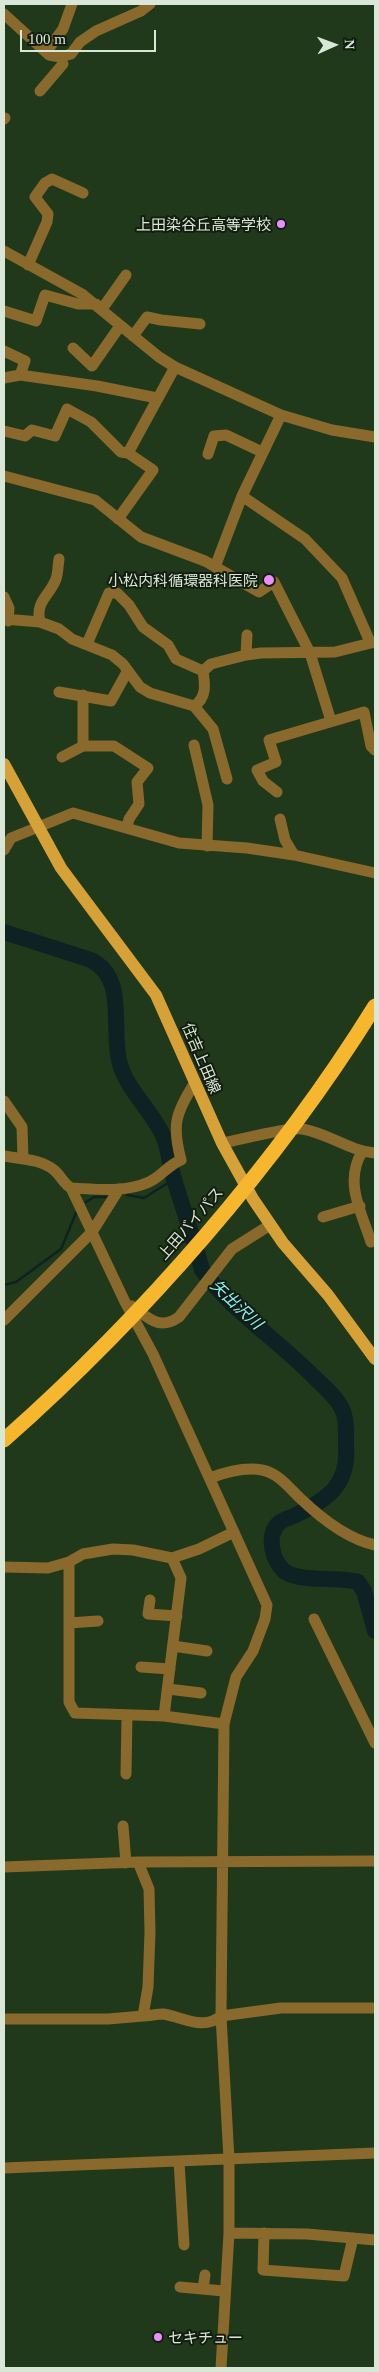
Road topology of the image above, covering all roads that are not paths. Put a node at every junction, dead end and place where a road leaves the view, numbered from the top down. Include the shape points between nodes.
1 (72, 4) edge
2 (150, 4) edge
3 (4, 14) edge
4 (47, 51) junction
5 (63, 64) dead end
6 (40, 91) dead end
7 (83, 193) dead end
8 (4, 251) edge
9 (28, 265) junction
10 (126, 275) dead end
11 (99, 306) junction
12 (4, 311) edge
13 (200, 324) dead end
14 (120, 326) junction
15 (133, 336) junction
16 (73, 348) dead end
17 (4, 352) edge
18 (174, 366) junction
19 (20, 375) junction
20 (4, 378) edge
21 (157, 398) junction
22 (281, 415) junction
23 (4, 431) edge
24 (375, 437) edge
25 (128, 452) junction
26 (262, 452) junction
27 (208, 454) dead end
28 (4, 476) edge
29 (242, 496) junction
30 (118, 519) junction
31 (59, 559) dead end
32 (215, 567) junction
33 (4, 597) edge
34 (6, 620) edge
35 (40, 622) junction
36 (247, 635) dead end
37 (373, 642) edge
38 (87, 644) junction
39 (310, 653) junction
40 (246, 655) junction
41 (203, 670) junction
42 (127, 672) junction
43 (60, 692) dead end
44 (82, 695) junction
45 (194, 706) junction
46 (330, 721) junction
47 (194, 745) dead end
48 (83, 746) junction
49 (375, 750) edge
50 (62, 757) dead end
51 (4, 764) edge
52 (227, 779) dead end
53 (277, 792) dead end
54 (280, 819) dead end
55 (36, 827) junction
56 (127, 827) junction
57 (207, 846) junction
58 (4, 850) edge
59 (294, 855) junction
60 (375, 873) edge
61 (375, 1006) edge
62 (194, 1084) junction
63 (4, 1101) edge
64 (222, 1143) junction
65 (362, 1152) junction
66 (375, 1153) edge
67 (4, 1156) edge
68 (23, 1158) junction
69 (71, 1188) junction
70 (119, 1189) junction
71 (360, 1206) junction
72 (323, 1217) dead end
73 (270, 1225) junction
74 (92, 1232) junction
75 (371, 1242) dead end
76 (125, 1302) junction
77 (4, 1320) edge
78 (375, 1359) edge
79 (4, 1440) edge
80 (210, 1478) junction
81 (234, 1532) junction
82 (375, 1546) edge
83 (172, 1558) junction
84 (69, 1562) junction
85 (4, 1567) edge
86 (150, 1600) dead end
87 (177, 1616) junction
88 (314, 1619) dead end
89 (98, 1621) dead end
90 (69, 1623) junction
91 (173, 1646) junction
92 (207, 1651) dead end
93 (141, 1667) dead end
94 (170, 1669) junction
95 (168, 1689) junction
96 (200, 1694) dead end
97 (127, 1714) junction
98 (164, 1716) junction
99 (224, 1724) junction
100 (375, 1743) edge
101 (126, 1774) dead end
102 (123, 1826) dead end
103 (375, 1861) edge
104 (132, 1862) junction
105 (223, 1863) junction
106 (4, 1867) edge
107 (375, 2008) edge
108 (143, 2016) junction
109 (221, 2016) junction
110 (4, 2019) edge
111 (375, 2153) edge
112 (229, 2158) junction
113 (179, 2161) junction
114 (4, 2168) edge
115 (229, 2233) junction
116 (264, 2233) junction
117 (353, 2238) junction
118 (375, 2240) edge
119 (184, 2245) dead end
120 (205, 2275) dead end
121 (180, 2286) dead end
122 (203, 2289) junction
123 (224, 2292) junction
124 (221, 2368) edge

1 - 4 street via 63,29
2 - 4 street via 96,31 66,56 50,55
3 - 4 street
5 - 6 street
7 - 9 street via 52,179 45,183 35,197 48,214
8 - 9 street
9 - 11 street
10 - 11 street
11 - 12 street via 44,296 36,321
11 - 14 street
13 - 15 street via 147,317
14 - 15 street
14 - 16 street via 92,366
15 - 18 street
17 - 19 street via 25,361
18 - 21 street
18 - 22 street
19 - 20 street
19 - 21 street
21 - 25 street
22 - 24 street via 332,430
22 - 26 street
23 - 25 street via 25,436 32,430 55,436 67,409 92,422 121,452
25 - 30 street via 152,470
26 - 27 street via 226,435 214,436
26 - 29 street
28 - 30 street via 96,500
29 - 32 street
29 - 37 street via 305,539 342,578
30 - 32 street via 141,537
31 - 35 street via 56,580 40,604
32 - 39 street via 259,592 274,582
33 - 34 street via 9,608
34 - 35 street
35 - 38 street
36 - 40 street
37 - 39 street via 335,652
38 - 41 street via 109,593 117,593 143,627 168,645 176,659
38 - 42 street via 112,655
39 - 40 street
39 - 46 street
40 - 41 street via 211,664
41 - 45 street via 204,691
42 - 44 street via 111,700
42 - 45 street via 150,693
43 - 44 street
44 - 48 street
45 - 52 street via 213,729
46 - 49 street via 364,712 371,746
46 - 53 street via 269,740 276,762 257,770 263,781
47 - 57 street via 208,805
48 - 50 street
48 - 56 street via 114,746 148,768 137,782 139,804
51 - 55 main road, 住吉上田線
54 - 59 street via 285,840
55 - 56 street via 73,813
55 - 58 street via 11,838
55 - 62 main road, 住吉上田線 via 61,868 156,995
56 - 57 street via 179,843
57 - 59 street
59 - 60 street
61 - 79 highway, 上田バイパス via 304,1110 202,1238 52,1398
62 - 64 main road, 住吉上田線
62 - 70 street via 178,1112 175,1139 182,1160 149,1182
63 - 68 street via 22,1127
64 - 65 street via 300,1129 327,1136
64 - 73 main road, 住吉上田線
65 - 66 street
65 - 71 street via 353,1178
67 - 68 street
68 - 69 street via 52,1168
69 - 70 street
69 - 74 street
70 - 74 street
71 - 72 street
71 - 75 street
73 - 76 street via 232,1249 179,1317 166,1324 156,1322
73 - 78 main road, 住吉上田線
74 - 76 street
74 - 77 street
76 - 80 street via 153,1354
80 - 81 street
80 - 82 street via 224,1472 262,1470 278,1477 316,1513 353,1538
81 - 83 street
81 - 99 street via 264,1594 267,1611 253,1650 236,1677
83 - 84 street via 134,1550 112,1550 84,1554
83 - 87 street via 181,1578
84 - 85 street via 48,1568
84 - 90 street
86 - 87 street via 148,1614
87 - 91 street
88 - 100 street
89 - 90 street
90 - 97 street via 69,1702 75,1713
91 - 92 street
91 - 94 street
93 - 94 street
94 - 95 street
95 - 96 street
95 - 98 street
97 - 98 street
97 - 101 street
98 - 99 street
99 - 105 street
102 - 104 street
103 - 105 street
104 - 105 street
104 - 106 street
104 - 108 street via 149,1889 148,1987
105 - 109 street
107 - 109 street via 281,2008
108 - 109 street via 162,2014 196,2023 214,2022
108 - 110 street
109 - 112 street
111 - 112 street
112 - 113 street
112 - 115 street
113 - 114 street
113 - 119 street
115 - 116 street
115 - 123 street
116 - 117 street
116 - 117 street via 263,2270 344,2276
117 - 118 street
120 - 122 street
121 - 122 street
122 - 123 street
123 - 124 street

